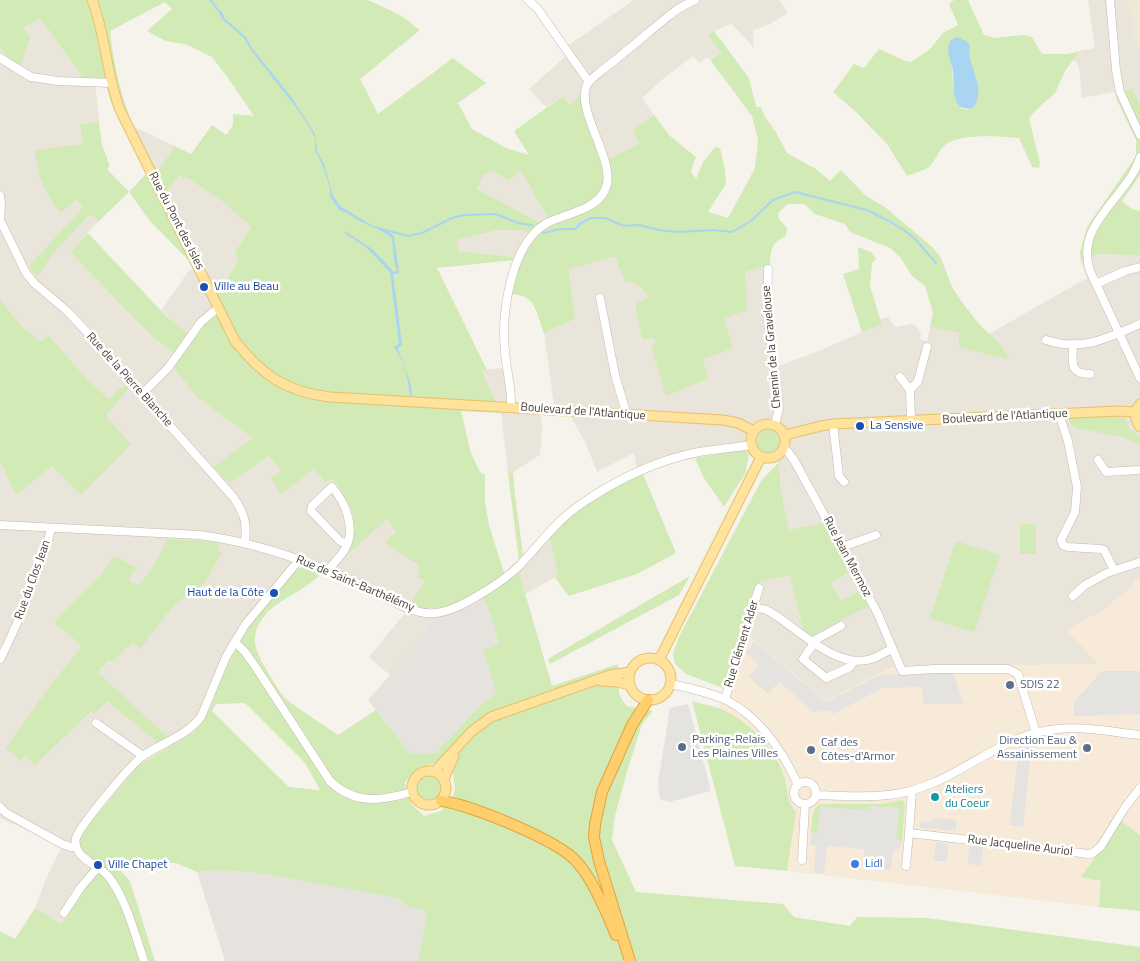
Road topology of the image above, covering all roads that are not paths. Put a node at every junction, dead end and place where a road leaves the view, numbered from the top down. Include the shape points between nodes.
1 (92, 0) edge
2 (528, 0) edge
3 (695, 0) edge
4 (1110, 0) edge
5 (0, 58) edge
6 (589, 82) junction
7 (111, 83) junction
8 (1140, 134) edge
9 (1140, 157) edge
10 (0, 196) edge
11 (1, 223) edge
12 (1140, 267) edge
13 (768, 269) dead end
14 (1096, 284) junction
15 (600, 298) dead end
16 (218, 308) junction
17 (1140, 324) edge
18 (1119, 333) junction
19 (1046, 340) dead end
20 (1073, 344) junction
21 (927, 347) dead end
22 (1090, 374) dead end
23 (900, 377) dead end
24 (1140, 378) edge
25 (910, 390) junction
26 (141, 395) junction
27 (410, 402) joint
28 (511, 407) junction
29 (1138, 408) edge
30 (1058, 414) junction
31 (627, 415) junction
32 (912, 421) junction
33 (833, 424) junction
34 (775, 425) junction
35 (1140, 427) edge
36 (754, 430) junction
37 (785, 435) junction
38 (751, 445) junction
39 (784, 447) junction
40 (761, 456) junction
41 (1098, 460) dead end
42 (1140, 470) edge
43 (844, 482) dead end
44 (0, 525) edge
45 (51, 528) junction
46 (876, 535) dead end
47 (244, 543) junction
48 (348, 544) junction
49 (842, 546) junction
50 (299, 560) junction
51 (1140, 562) edge
52 (1114, 570) junction
53 (328, 571) junction
54 (759, 588) dead end
55 (1073, 596) dead end
56 (753, 608) junction
57 (841, 626) dead end
58 (813, 641) junction
59 (235, 642) junction
60 (892, 649) junction
61 (0, 659) edge
62 (659, 660) junction
63 (854, 661) junction
64 (630, 672) junction
65 (596, 680) junction
66 (670, 684) junction
67 (630, 685) junction
68 (648, 700) junction
69 (725, 700) junction
70 (96, 723) dead end
71 (1036, 733) junction
72 (1140, 735) edge
73 (459, 746) junction
74 (143, 756) junction
75 (434, 772) junction
76 (444, 779) junction
77 (798, 785) junction
78 (1140, 788) edge
79 (912, 791) junction
80 (412, 792) junction
81 (816, 795) junction
82 (441, 801) junction
83 (805, 804) junction
84 (0, 807) edge
85 (909, 833) junction
86 (76, 846) junction
87 (802, 860) dead end
88 (906, 866) dead end
89 (98, 867) junction
90 (64, 913) dead end
91 (144, 961) edge
92 (625, 961) edge
93 (630, 961) edge

1 - 7 main road, Rue du Pont des Isles via 101,25
2 - 6 street
3 - 6 street via 666,18
4 - 8 street via 1120,92
5 - 7 street via 31,77
6 - 28 street via 585,97 604,158 607,188 592,203 537,231 520,254 504,316
7 - 16 main road, Rue du Pont des Isles via 120,110
9 - 14 street via 1135,170 1090,235 1086,259
10 - 11 street
11 - 26 street, Rue de la Pierre Blanche via 34,283 67,311
12 - 14 street
13 - 34 street, Chemin de la Gravelouse via 767,313 779,408
14 - 18 street
15 - 31 street via 615,375
16 - 26 street via 201,322 168,368
16 - 27 main road, Rue du Pont des Isles via 235,341 260,370 277,382 314,396
17 - 18 street
18 - 20 street via 1099,342
18 - 24 street
19 - 20 street
20 - 22 street via 1075,371
21 - 25 street via 918,381
23 - 25 street
25 - 32 street
26 - 47 street, Rue de la Pierre Blanche via 234,498 246,522
27 - 28 main road, Boulevard de l'Atlantique
28 - 31 main road, Boulevard de l'Atlantique
29 - 30 main road, Boulevard de l'Atlantique
29 - 35 main road via 1136,418
30 - 32 main road, Boulevard de l'Atlantique
30 - 52 street via 1074,466 1077,498 1074,516 1061,540 1068,547 1104,550
31 - 36 main road, Boulevard de l'Atlantique via 723,420
32 - 33 main road, Boulevard de l'Atlantique
33 - 37 main road, Boulevard de l'Atlantique
33 - 43 street via 839,476
34 - 36 main road via 764,424
34 - 37 main road
36 - 38 main road
37 - 39 main road
38 - 40 main road
38 - 53 street, Rue de Saint-Barthélémy via 697,453 665,462 618,482 567,514 500,582 450,609 421,612
39 - 40 main road via 777,456
39 - 49 street, Rue Jean Mermoz
40 - 62 main road
41 - 42 street via 1106,472
44 - 45 street, Rue de Saint-Barthélémy
45 - 47 street, Rue de Saint-Barthélémy via 199,535
45 - 61 street, Rue du Clos Jean via 31,588
46 - 49 street
47 - 50 street, Rue de Saint-Barthélémy
48 - 48 street via 348,515 332,487 312,506 311,511 340,541
48 - 53 street
49 - 60 street, Rue Jean Mermoz via 877,612
50 - 53 street, Rue de Saint-Barthélémy
50 - 59 street via 245,625
51 - 52 street
52 - 55 street via 1085,585
54 - 56 street, Rue Clément Ader
56 - 58 street via 765,608
56 - 69 street, Rue Clément Ader
57 - 58 street
58 - 63 street via 833,655
58 - 63 street via 803,659 826,678 850,667
59 - 74 street via 195,724
59 - 80 street via 340,791 355,798 373,800
60 - 63 street via 872,659
60 - 71 street, Rue Jean Mermoz via 902,671 1008,669 1018,674
62 - 64 main road via 641,660
62 - 66 main road via 667,668
64 - 65 main road
64 - 67 main road
65 - 67 main road
65 - 73 main road via 511,709 482,723
66 - 68 main road via 660,698
66 - 69 street via 700,690
67 - 68 main road via 636,695
68 - 93 highway via 632,724 602,792 594,837 598,862
69 - 77 street via 748,714 761,727 782,755
70 - 74 street
71 - 72 street via 1074,729
71 - 79 street via 1004,744 937,782
73 - 75 main road
73 - 76 main road
74 - 86 street via 82,826
75 - 76 main road
75 - 80 main road via 417,776
76 - 82 main road via 446,791
77 - 81 street via 805,782 812,785
77 - 83 street via 795,795
78 - 85 street, Rue Jacqueline Auriol via 1101,846 1089,854
79 - 81 street via 864,798
79 - 85 street
80 - 82 main road via 422,804 432,805
81 - 83 street
82 - 92 highway via 479,812 568,853 593,887
83 - 87 street
84 - 86 street via 62,844
85 - 88 street
86 - 89 street via 79,853
89 - 90 street
89 - 91 street via 118,892

